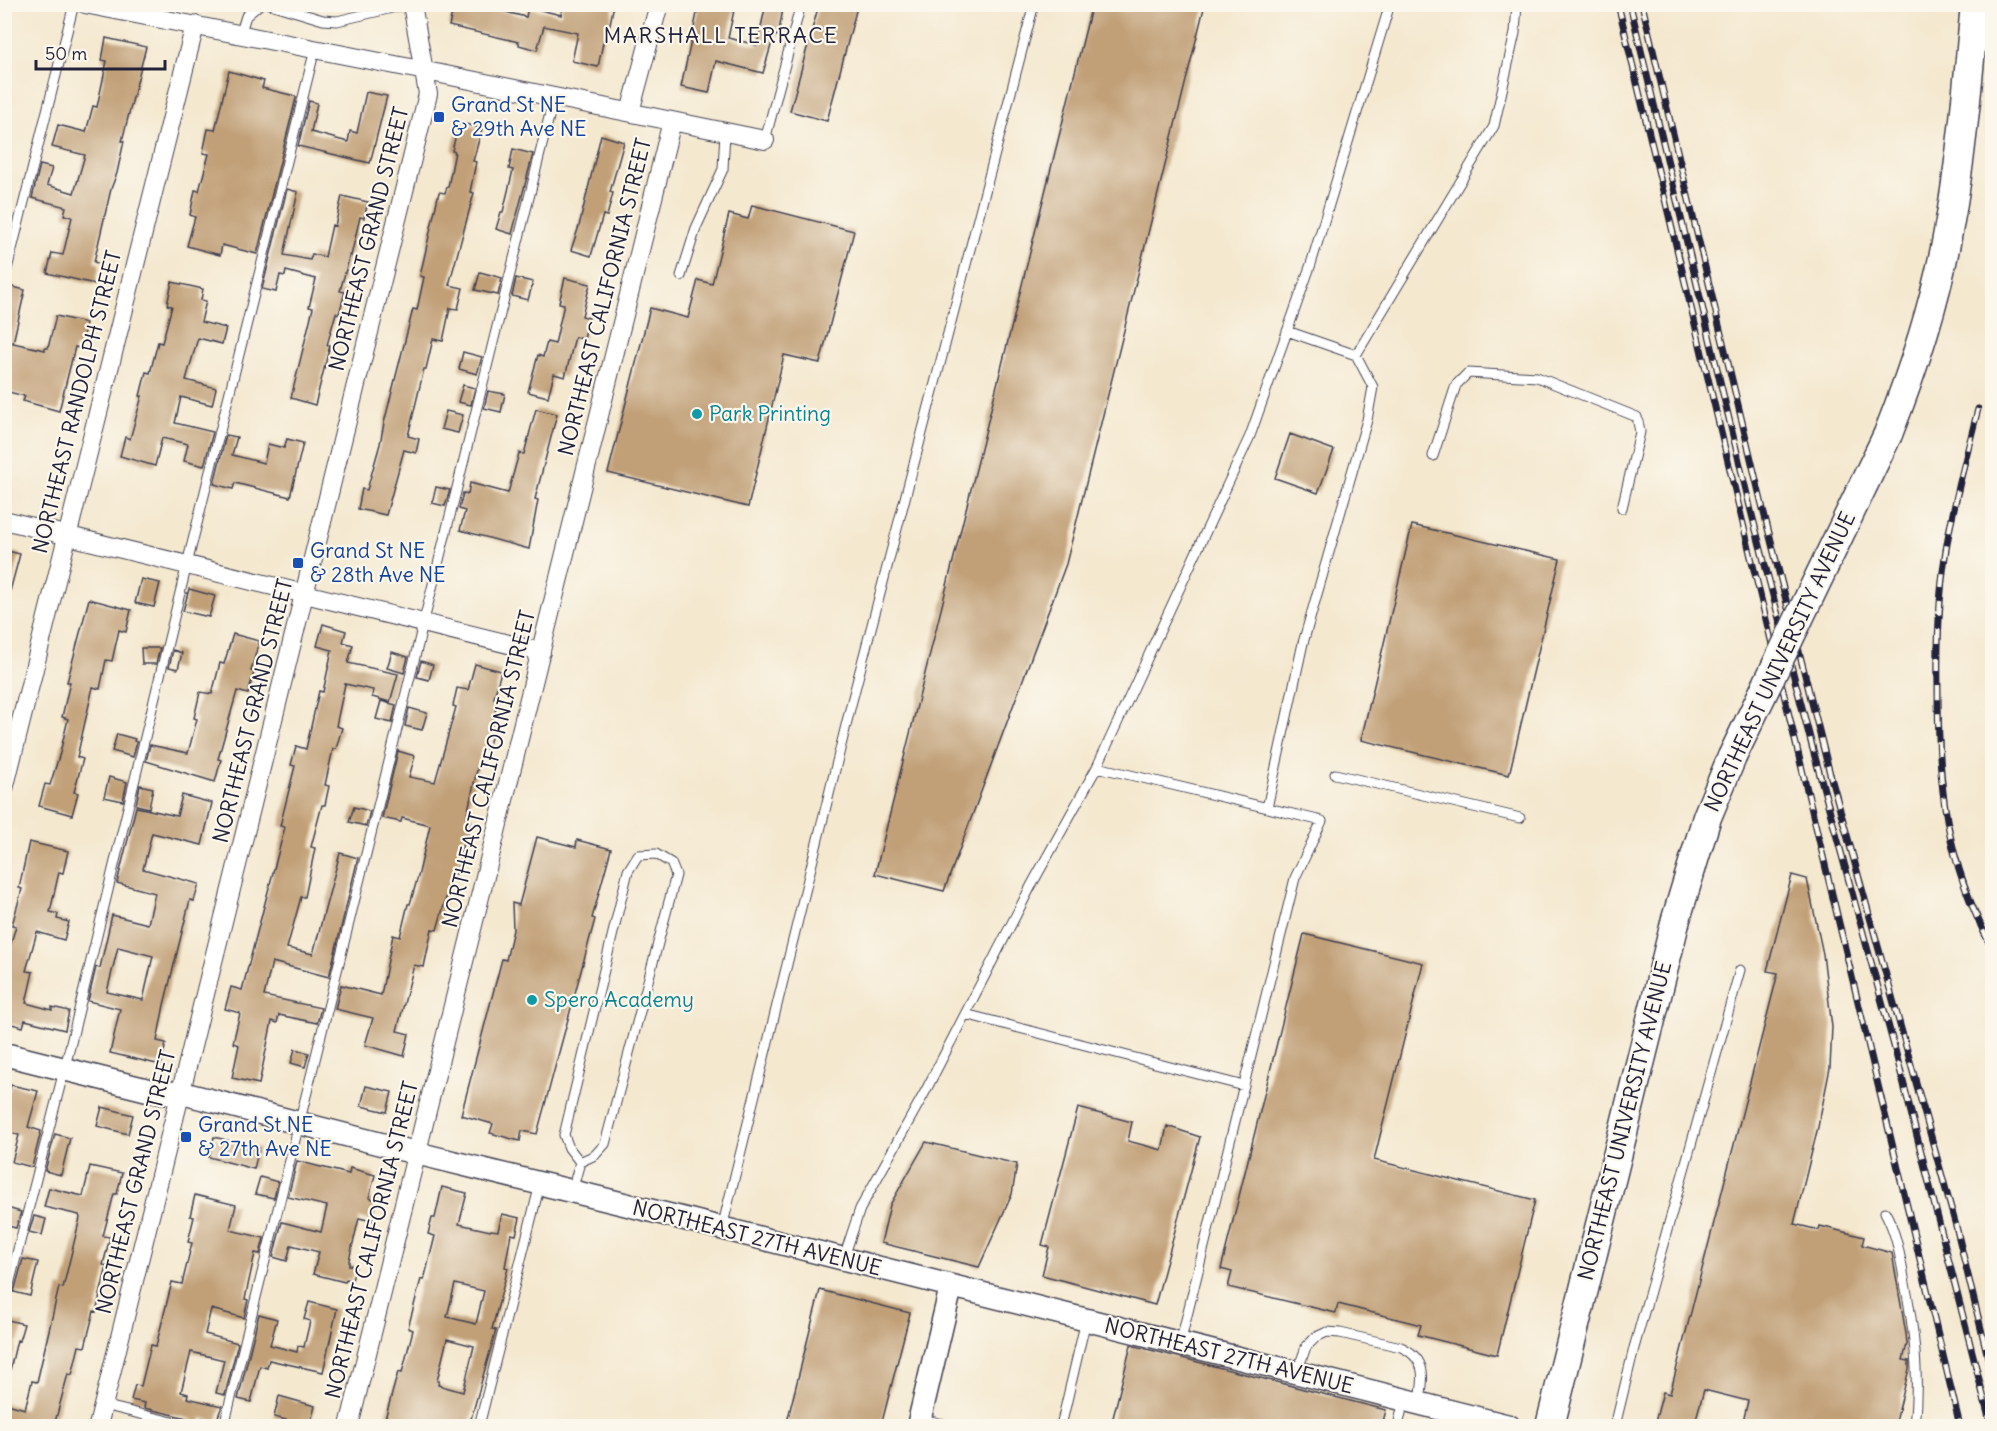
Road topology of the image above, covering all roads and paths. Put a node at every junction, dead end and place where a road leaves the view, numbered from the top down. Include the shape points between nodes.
1 (74, 4) edge
2 (85, 4) edge
3 (260, 4) edge
4 (270, 4) edge
5 (410, 4) edge
6 (659, 4) edge
7 (801, 4) edge
8 (1034, 4) edge
9 (1390, 4) edge
10 (1517, 4) edge
11 (1975, 4) edge
12 (132, 9) edge
13 (195, 25) junction
14 (240, 35) junction
15 (315, 49) junction
16 (424, 71) junction
17 (554, 97) junction
18 (630, 112) junction
19 (672, 121) junction
20 (725, 132) junction
21 (765, 140) joint
22 (681, 276) dead end
23 (4, 281) edge
24 (1287, 331) junction
25 (1356, 355) junction
26 (1433, 456) dead end
27 (1622, 508) dead end
28 (4, 520) edge
29 (67, 534) junction
30 (186, 564) junction
31 (305, 592) junction
32 (423, 622) junction
33 (541, 652) junction
34 (1097, 767) junction
35 (1335, 774) dead end
36 (4, 789) edge
37 (1267, 808) junction
38 (1520, 818) dead end
39 (1740, 970) dead end
40 (965, 1014) junction
41 (4, 1054) edge
42 (64, 1069) junction
43 (1244, 1086) junction
44 (182, 1093) junction
45 (298, 1123) junction
46 (416, 1153) junction
47 (580, 1162) junction
48 (540, 1184) junction
49 (572, 1191) junction
50 (1885, 1212) dead end
51 (722, 1228) junction
52 (843, 1260) junction
53 (951, 1287) junction
54 (4, 1304) edge
55 (1086, 1320) junction
56 (1180, 1344) junction
57 (1297, 1373) junction
58 (1412, 1402) junction
59 (103, 1405) junction
60 (919, 1423) edge
61 (1496, 1425) edge
62 (98, 1426) edge
63 (189, 1426) edge
64 (222, 1426) edge
65 (349, 1426) edge
66 (479, 1426) edge
67 (953, 1426) edge
68 (1061, 1426) edge
69 (1398, 1426) edge
70 (1550, 1426) edge
71 (1615, 1426) edge
72 (1914, 1426) edge

1 - 23 lane
2 - 12 street
3 - 14 lane via 246,16
4 - 5 lane via 337,21
5 - 16 street, NORTHEAST GRAND STREET
6 - 18 street, NORTHEAST CALIFORNIA STREET
7 - 21 lane
8 - 51 lane via 851,705
9 - 24 lane
10 - 25 lane via 1515,33 1494,126
11 - 70 main road, NORTHEAST UNIVERSITY AVENUE, bridge via 1960,154 1931,310 1888,434 1732,758 1703,827 1668,948
12 - 13 street
13 - 14 street
13 - 29 street, NORTHEAST RANDOLPH STREET
14 - 15 street
15 - 16 street
15 - 30 lane
16 - 17 street
16 - 31 street, NORTHEAST GRAND STREET via 428,94
17 - 18 street
17 - 32 lane
18 - 19 street
19 - 20 street
19 - 33 street, NORTHEAST CALIFORNIA STREET
20 - 21 street
20 - 22 lane via 723,169 696,228
24 - 25 lane
24 - 34 lane via 1250,436
25 - 37 lane via 1373,387 1369,409 1303,643
26 - 27 lane via 1456,385 1468,373 1537,377 1637,417 1640,432
28 - 29 street
29 - 30 street
29 - 36 street, NORTHEAST RANDOLPH STREET
30 - 31 street
30 - 42 lane
31 - 32 street
31 - 44 street, NORTHEAST GRAND STREET
32 - 33 street
32 - 45 lane
33 - 46 street, NORTHEAST CALIFORNIA STREET
34 - 37 lane
34 - 40 lane
35 - 38 lane
37 - 43 lane via 1322,821 1295,878
39 - 71 lane
40 - 43 lane
40 - 52 lane via 860,1209
41 - 42 street, NORTHEAST 27TH AVENUE
42 - 44 street, NORTHEAST 27TH AVENUE via 156,1092
42 - 54 lane
43 - 56 lane
44 - 45 street, NORTHEAST 27TH AVENUE
44 - 59 street, NORTHEAST GRAND STREET
45 - 46 street, NORTHEAST 27TH AVENUE
45 - 64 lane
46 - 48 street, NORTHEAST 27TH AVENUE
46 - 65 street, NORTHEAST CALIFORNIA STREET
47 - 47 lane via 595,1155 605,1144 676,875 671,863 656,854 638,855 628,871 597,992 564,1136
47 - 49 lane
48 - 49 street, NORTHEAST 27TH AVENUE
48 - 66 lane
49 - 51 street, NORTHEAST 27TH AVENUE
50 - 72 lane via 1899,1251 1912,1317 1917,1370
51 - 52 street, NORTHEAST 27TH AVENUE
52 - 53 street, NORTHEAST 27TH AVENUE
53 - 55 street, NORTHEAST 27TH AVENUE
53 - 60 street
55 - 56 street, NORTHEAST 27TH AVENUE
55 - 68 lane
56 - 57 street, NORTHEAST 27TH AVENUE
57 - 58 street, NORTHEAST 27TH AVENUE
57 - 58 lane via 1306,1347 1327,1332 1401,1347 1410,1351 1424,1373
58 - 61 street, NORTHEAST 27TH AVENUE
58 - 69 lane
59 - 62 street, NORTHEAST GRAND STREET
59 - 63 lane
60 - 67 lane

